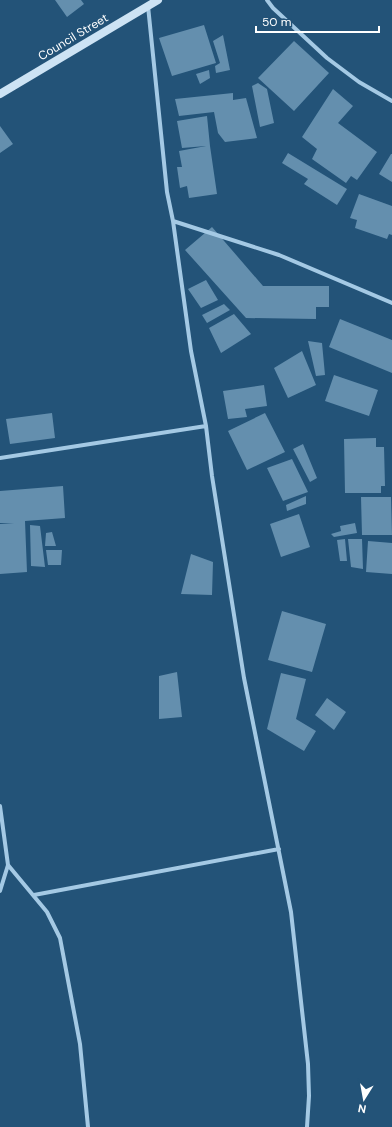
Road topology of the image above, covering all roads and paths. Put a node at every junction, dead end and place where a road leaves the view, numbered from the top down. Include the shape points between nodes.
1 (158, 0) edge
2 (267, 0) edge
3 (148, 5) junction
4 (0, 94) edge
5 (392, 101) edge
6 (173, 221) junction
7 (392, 303) edge
8 (206, 426) junction
9 (0, 458) edge
10 (0, 806) edge
11 (279, 849) junction
12 (8, 866) junction
13 (0, 891) edge
14 (34, 895) junction
15 (88, 1127) edge
16 (307, 1127) edge

1 - 3 street, Council Street
2 - 5 street via 327,58 359,82
3 - 4 street, Council Street
3 - 6 street via 167,192
6 - 7 street via 278,255
6 - 8 street via 191,351
8 - 9 street
8 - 11 street via 244,678
10 - 12 street
11 - 14 street
11 - 16 street via 291,912 308,1064
12 - 13 street
12 - 14 street
14 - 15 street via 47,912 60,938 80,1044

